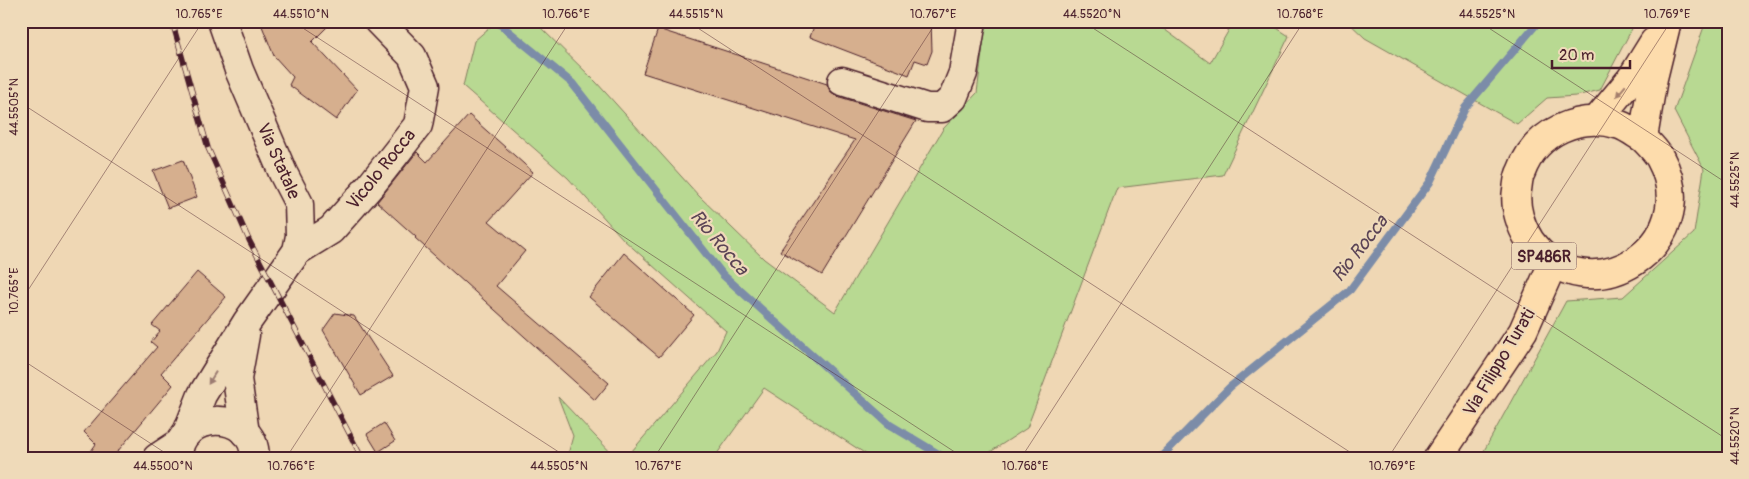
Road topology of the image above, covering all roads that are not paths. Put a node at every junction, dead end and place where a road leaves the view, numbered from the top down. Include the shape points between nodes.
1 (222, 21) edge
2 (378, 21) edge
3 (972, 21) edge
4 (1667, 21) edge
5 (842, 81) dead end
6 (1597, 120) junction
7 (1643, 138) junction
8 (297, 251) junction
9 (1553, 263) junction
10 (247, 322) junction
11 (182, 445) edge
12 (254, 450) edge
13 (157, 458) edge
14 (1438, 458) edge

1 - 8 street, Via Statale via 242,79 299,204
2 - 8 street, Vicolo Rocca via 412,56 425,86 418,125 371,185 330,230
3 - 5 street via 963,73 953,98 942,108 927,108
4 -> 6 main road via 1631,79
4 - 7 main road
6 - 7 main road, SP486R via 1621,125
6 - 9 main road, SP486R via 1572,123 1549,134 1531,152 1520,172 1516,195 1519,218 1538,251
7 - 9 main road, SP486R via 1660,158 1669,182 1670,207 1663,231 1648,252 1627,267 1602,274 1577,272
8 - 10 street, Via Statale
9 - 14 main road, Via Filippo Turati / SP486R via 1523,331
10 -> 11 street, Via Statale via 202,395
10 - 12 street, Via Statale via 237,380
11 - 12 street, Via Statale via 197,425 209,420 223,420 235,425
11 - 13 street

